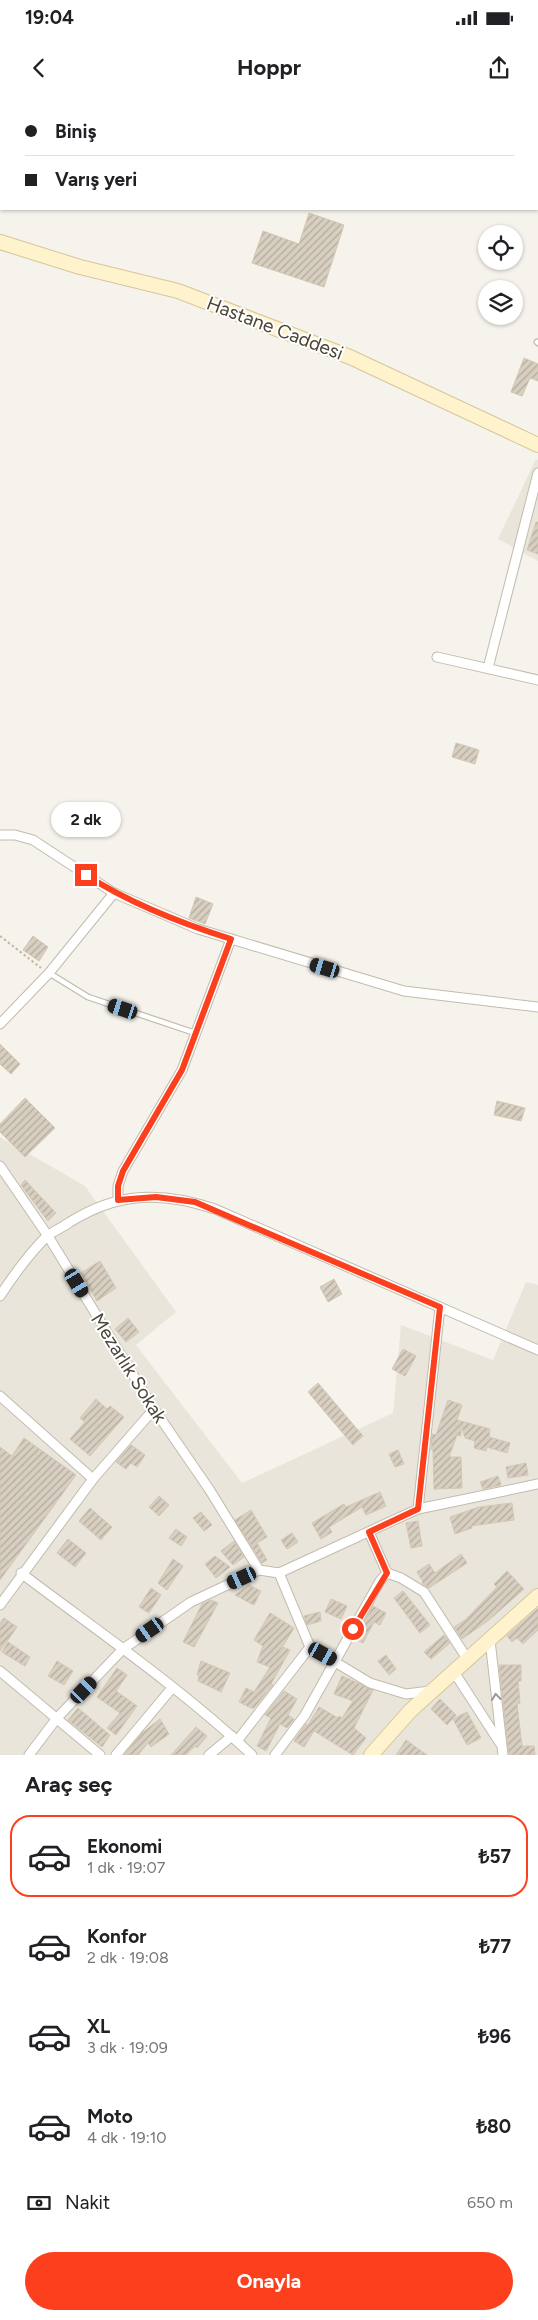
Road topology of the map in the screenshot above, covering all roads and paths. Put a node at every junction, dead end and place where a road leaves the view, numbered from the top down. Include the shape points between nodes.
1 (0, 242) edge
2 (538, 446) edge
3 (538, 473) edge
4 (437, 657) dead end
5 (488, 668) junction
6 (538, 680) edge
7 (0, 835) edge
8 (114, 893) junction
9 (0, 936) edge
10 (231, 939) junction
11 (49, 974) junction
12 (538, 1007) edge
13 (0, 1024) edge
14 (197, 1034) junction
15 (0, 1166) edge
16 (118, 1200) junction
17 (48, 1236) junction
18 (0, 1296) edge
19 (440, 1307) junction
20 (538, 1350) edge
21 (0, 1396) edge
22 (154, 1409) junction
23 (93, 1479) junction
24 (538, 1484) edge
25 (418, 1509) junction
26 (369, 1532) junction
27 (259, 1570) junction
28 (21, 1573) junction
29 (279, 1573) junction
30 (387, 1573) junction
31 (538, 1596) edge
32 (0, 1604) edge
33 (490, 1640) junction
34 (310, 1647) junction
35 (123, 1649) junction
36 (335, 1660) junction
37 (468, 1660) junction
38 (0, 1671) edge
39 (454, 1672) junction
40 (172, 1688) junction
41 (434, 1690) junction
42 (58, 1718) junction
43 (235, 1739) junction
44 (502, 1745) junction
45 (30, 1755) edge
46 (100, 1755) edge
47 (116, 1755) edge
48 (210, 1755) edge
49 (252, 1755) edge
50 (275, 1755) edge
51 (371, 1755) edge
52 (503, 1755) edge

1 - 2 street, Hastane Caddesi via 80,268 187,294 350,357
3 - 5 street
4 - 5 street
5 - 6 street
7 - 8 street via 32,840
8 - 10 street via 168,918
8 - 11 street
9 - 11 path
10 - 12 street via 404,991
10 - 14 street
11 - 13 street
11 - 14 lane via 88,997
14 - 16 street via 172,1091 123,1171
15 - 17 street, Mezarlık Sokak
16 - 17 street via 86,1212
16 - 19 street via 156,1197 195,1202
17 - 18 street
17 - 22 street, Mezarlık Sokak
19 - 20 street
19 - 25 street
21 - 23 street
22 - 23 street
22 - 27 street, Mezarlık Sokak
23 - 28 street
24 - 25 street
25 - 26 street
26 - 29 street
26 - 30 street
27 - 29 street
27 - 35 street via 191,1602
28 - 32 street
28 - 35 street
29 - 34 street
30 - 36 street
30 - 37 street via 424,1592
31 - 33 street
33 - 37 street
44 -> 33 street
34 - 36 street
34 - 43 street
35 - 40 street
35 - 42 street
36 - 41 street via 370,1682 406,1694
36 - 50 street via 305,1716
37 - 39 street
38 - 42 street
39 - 41 street
39 - 44 street
40 - 43 street
40 - 47 street
41 - 51 street via 411,1710
42 - 45 street
42 - 46 street
43 - 48 street
43 - 49 street
44 - 52 street

